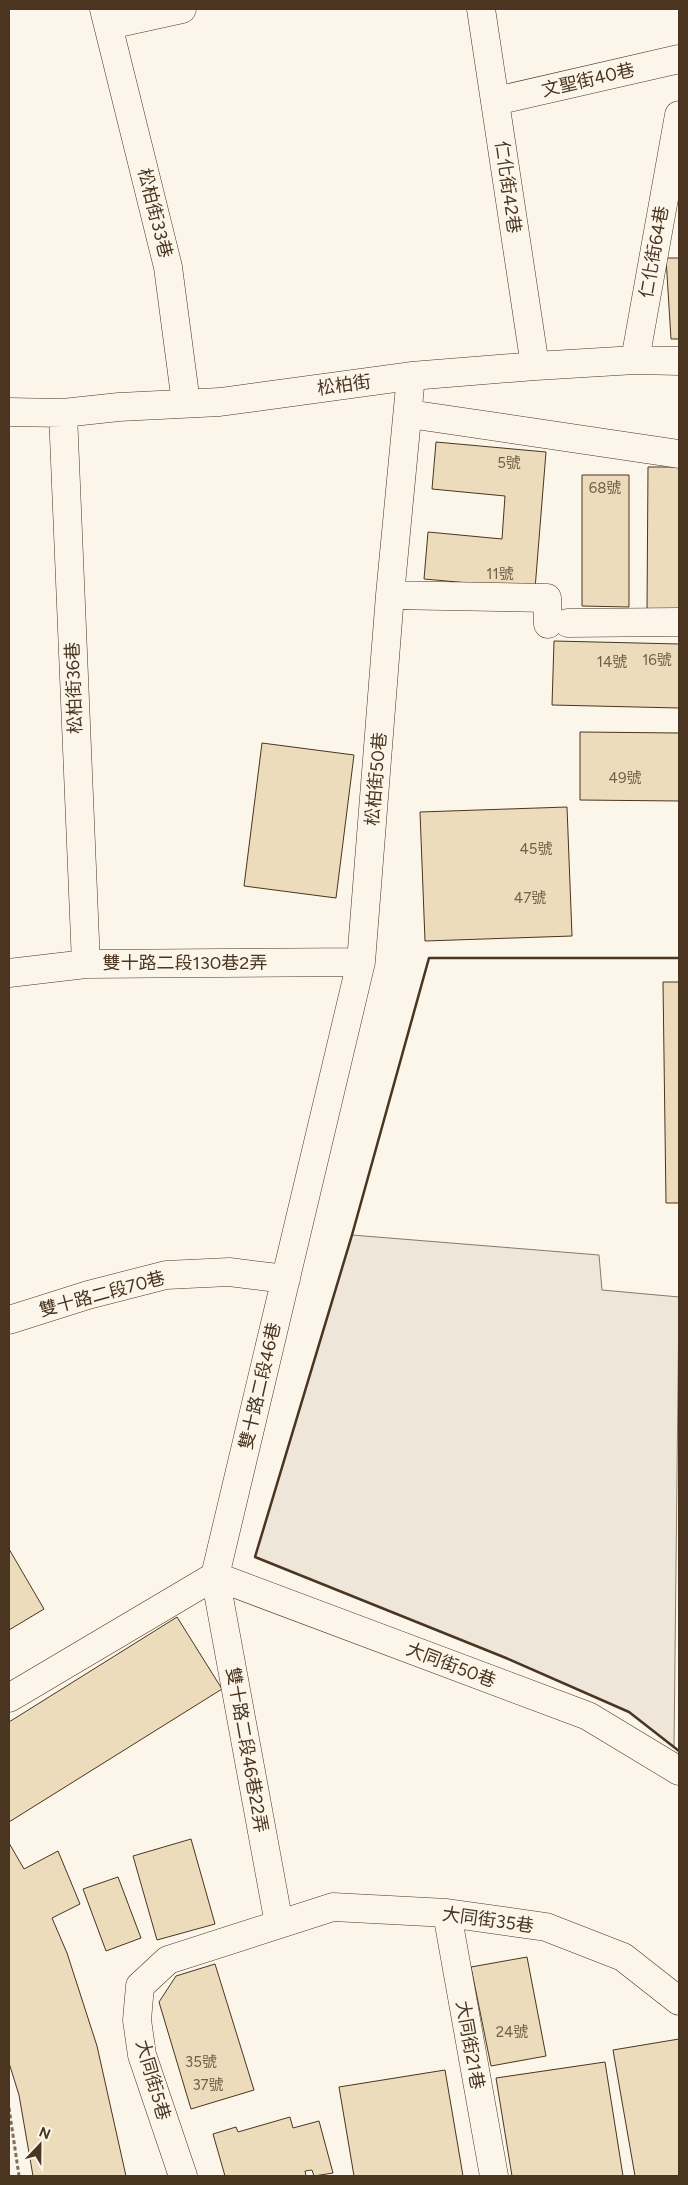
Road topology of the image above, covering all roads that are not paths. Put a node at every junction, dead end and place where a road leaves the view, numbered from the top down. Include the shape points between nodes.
1 (182, 9) edge
2 (481, 9) edge
3 (107, 17) edge
4 (679, 59) edge
5 (496, 101) junction
6 (679, 115) edge
7 (635, 360) junction
8 (679, 361) edge
9 (535, 366) junction
10 (411, 376) junction
11 (186, 403) junction
12 (9, 412) edge
13 (63, 413) junction
14 (408, 414) junction
15 (679, 454) edge
16 (390, 595) junction
17 (679, 622) edge
18 (361, 962) junction
19 (86, 964) junction
20 (9, 973) edge
21 (286, 1279) junction
22 (9, 1320) edge
23 (215, 1576) junction
24 (9, 1698) edge
25 (679, 1771) edge
26 (447, 1913) junction
27 (279, 1924) junction
28 (679, 2001) edge
29 (184, 2176) edge
30 (494, 2176) edge

1 - 3 street
2 - 5 street, 仁化街42巷
3 - 11 street, 松柏街33巷 via 168,267
4 - 5 street, 文聖街40巷
5 - 9 street, 仁化街42巷
6 - 7 street, 仁化街64巷
7 - 8 street, 松柏街
7 - 9 street, 松柏街
9 - 10 street, 松柏街
10 - 11 street, 松柏街 via 220,402
10 - 14 street, 松柏街50巷
11 - 13 street, 松柏街
12 - 13 street, 松柏街
13 - 19 street, 松柏街36巷
14 - 15 street
14 - 16 street, 松柏街50巷
16 - 17 street via 547,598 558,623
16 - 18 street, 松柏街50巷
18 - 19 street, 雙十路二段130巷2弄
18 - 21 street, 雙十路二段46巷
19 - 20 street, 雙十路二段130巷2弄
21 - 22 street, 雙十路二段70巷 via 229,1272 166,1275
21 - 23 street, 雙十路二段46巷
23 - 24 street
23 - 25 street, 大同街50巷 via 588,1716
23 - 27 street, 雙十路二段46巷22弄
26 - 27 street, 大同街35巷 via 333,1907
26 - 28 street, 大同街35巷 via 546,1928 580,1940 623,1957
26 - 30 street, 大同街21巷
27 - 29 street, 大同街5巷 via 168,1960 140,1986 137,2020 142,2055

